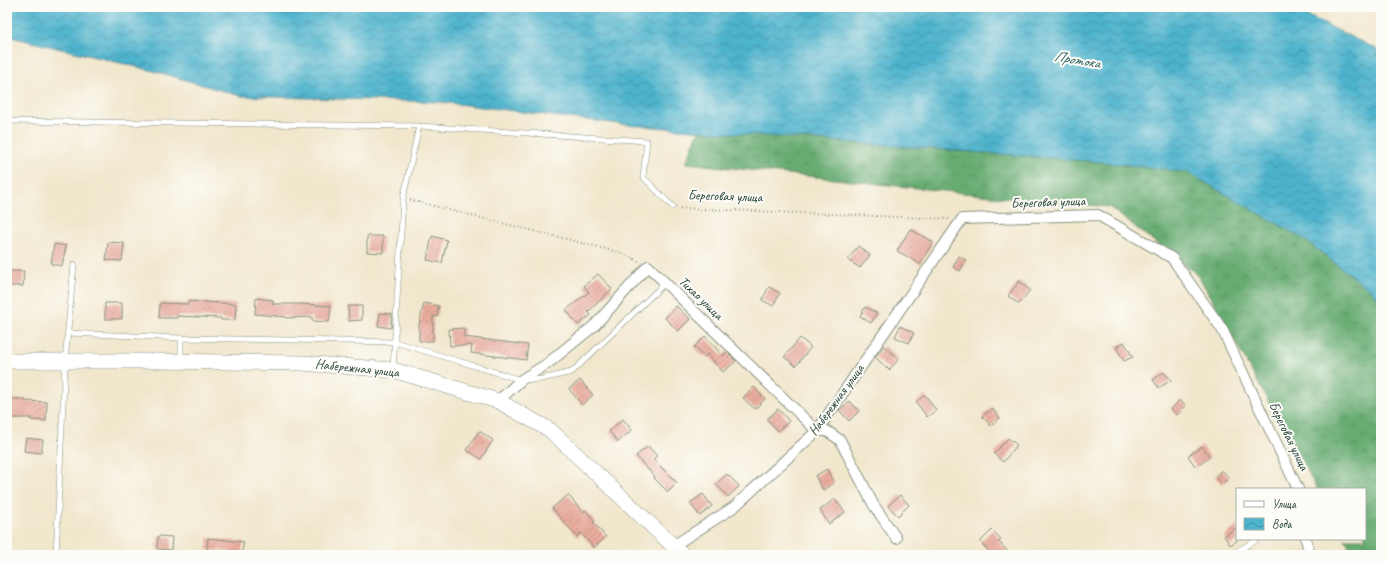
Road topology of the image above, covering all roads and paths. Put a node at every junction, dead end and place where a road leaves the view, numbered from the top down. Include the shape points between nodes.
1 (7, 121) edge
2 (419, 126) junction
3 (404, 198) junction
4 (673, 208) joint
5 (962, 219) junction
6 (74, 264) dead end
7 (648, 266) junction
8 (665, 283) junction
9 (68, 333) junction
10 (181, 338) junction
11 (395, 342) junction
12 (7, 361) edge
13 (181, 361) junction
14 (65, 362) junction
15 (393, 370) junction
16 (521, 380) junction
17 (498, 401) junction
18 (817, 431) junction
19 (1298, 488) edge
20 (896, 538) dead end
21 (1256, 540) edge
22 (1306, 540) edge
23 (678, 550) edge
24 (56, 555) edge
25 (1231, 555) edge
26 (1310, 555) edge

1 - 2 lane
2 - 3 lane
2 - 4 lane via 647,141 643,177
3 - 7 path via 622,253
3 - 11 lane
4 - 5 path, Береговая улица
5 - 18 street, Набережная улица
5 - 19 street, Береговая улица via 1098,215 1172,258 1222,329
6 - 9 lane
7 - 8 street, Тихая улица
7 - 16 street via 595,325 547,364
8 - 16 lane via 572,372 542,379
8 - 18 street, Тихая улица
9 - 10 lane
9 - 14 lane
10 - 11 lane
10 - 13 lane
11 - 15 lane
11 - 16 lane
12 - 14 street, Набережная улица
13 - 14 street, Набережная улица
13 - 15 street, Набережная улица via 302,363
14 - 24 lane
15 - 17 street, Набережная улица
16 - 17 street
17 - 23 street, Набережная улица via 550,430
18 - 20 street, Тихая улица via 827,431 840,440 873,504
18 - 23 street, Набережная улица via 734,507
21 - 25 lane
22 - 26 street

